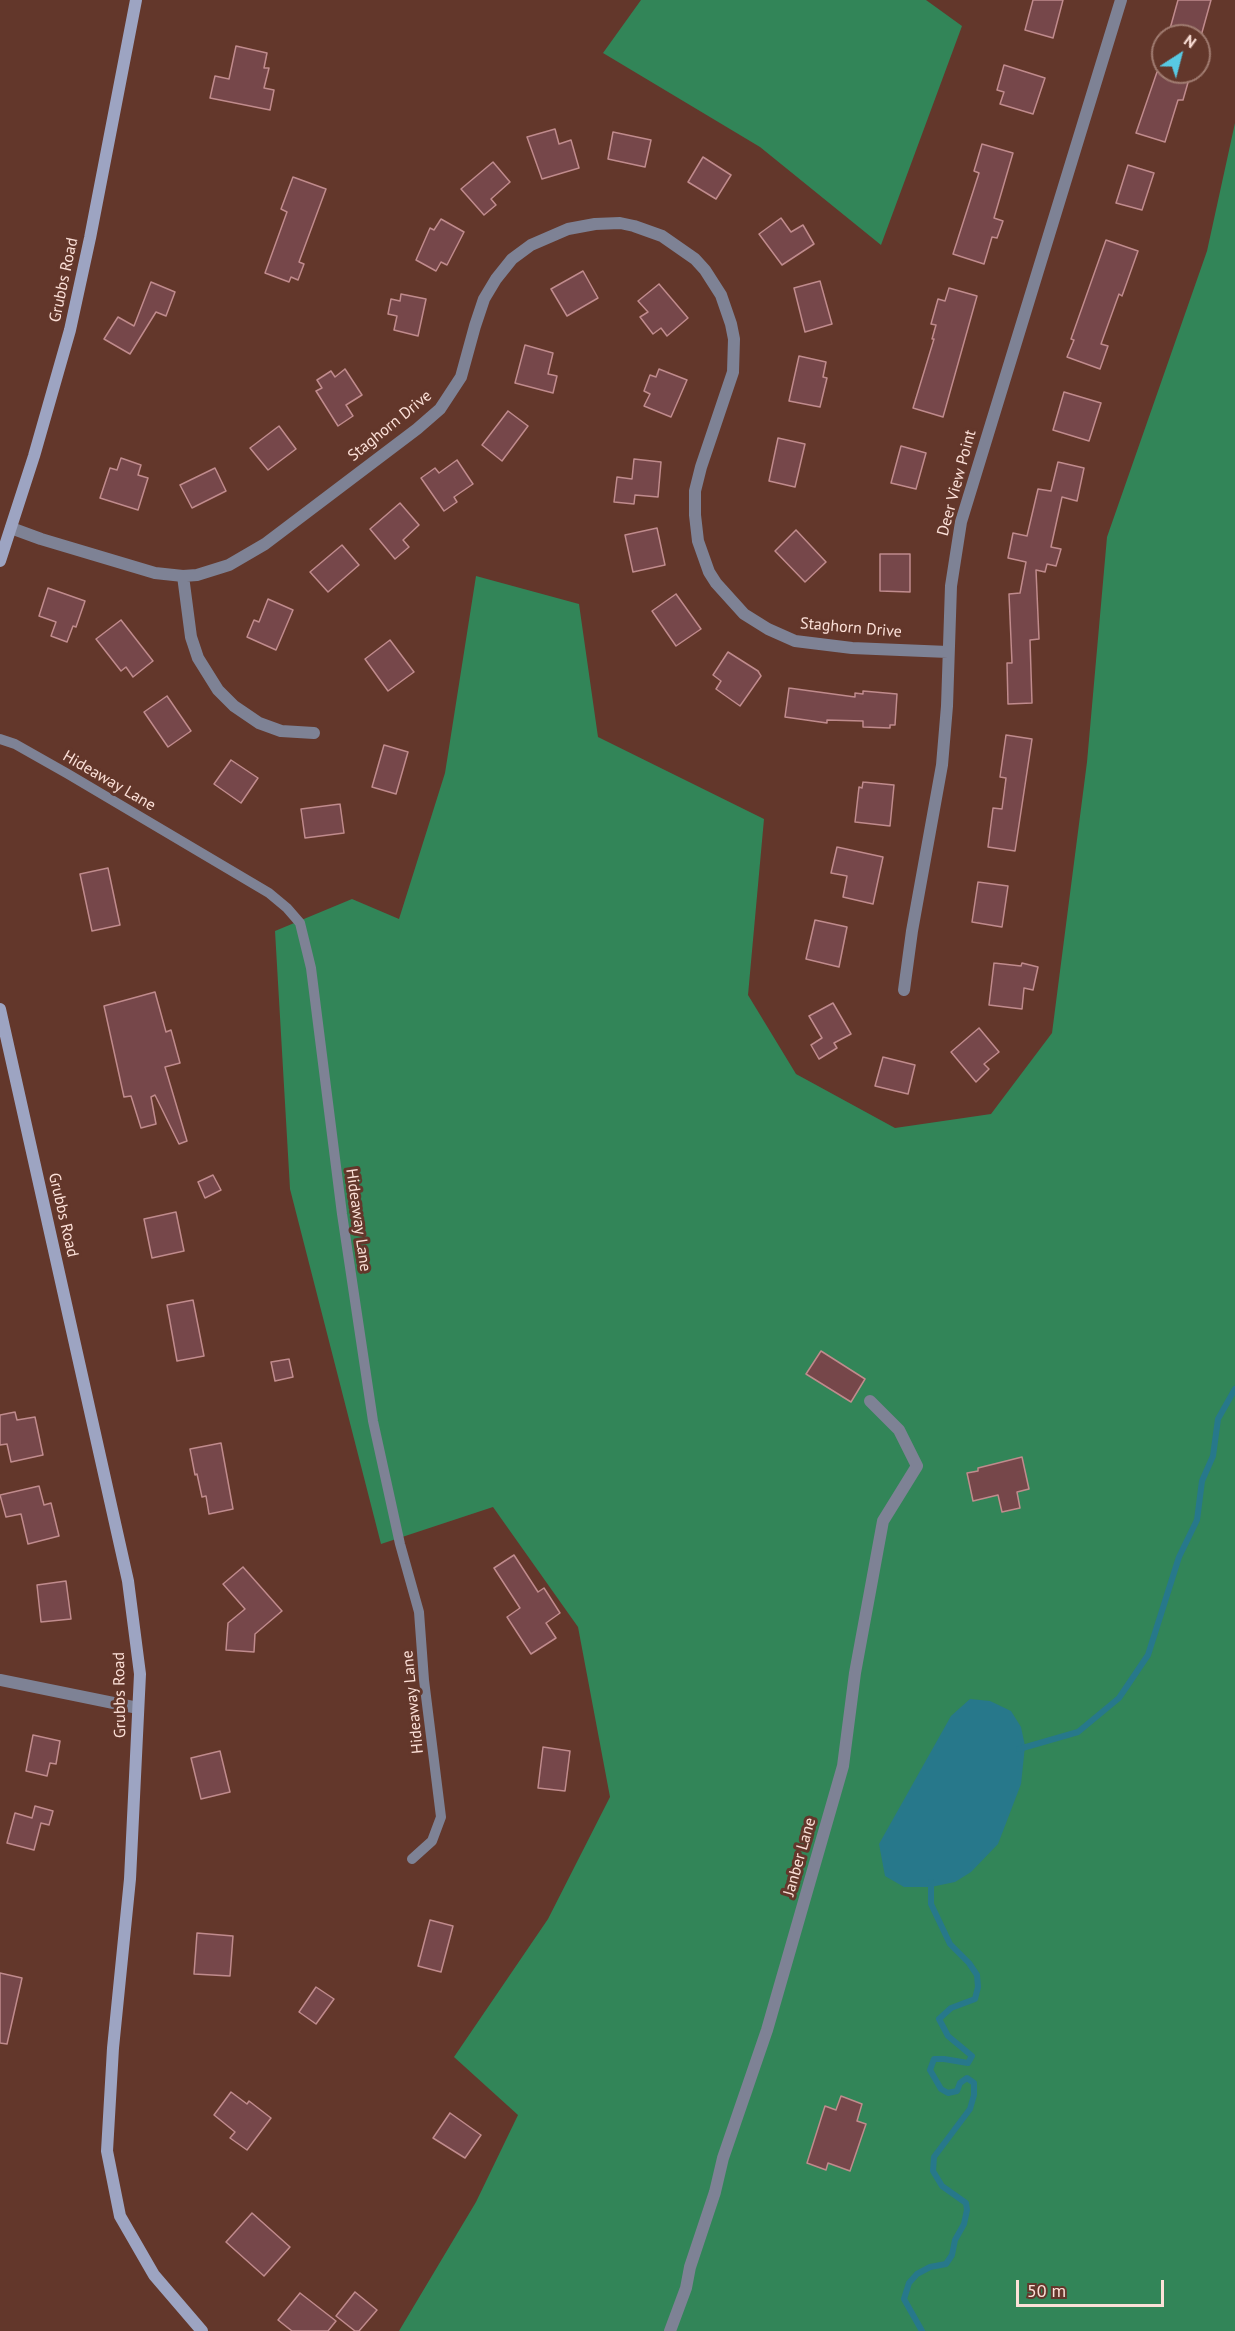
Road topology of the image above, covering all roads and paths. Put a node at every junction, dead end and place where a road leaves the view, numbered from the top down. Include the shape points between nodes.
1 (136, 0) edge
2 (1121, 0) edge
3 (11, 528) junction
4 (0, 561) edge
5 (183, 576) junction
6 (948, 652) junction
7 (314, 733) dead end
8 (0, 739) edge
9 (904, 990) dead end
10 (0, 1009) edge
11 (870, 1401) dead end
12 (0, 1680) edge
13 (138, 1708) junction
14 (412, 1859) dead end
15 (202, 2331) edge
16 (670, 2331) edge

1 - 3 street, Grubbs Road via 70,330
2 - 6 street, Deer View Point via 966,501 953,569
3 - 4 street, Grubbs Road
3 - 5 street, Staghorn Drive via 155,573
5 - 6 street, Staghorn Drive via 211,571 246,557 430,418 449,398 461,377 490,288 522,252 568,229 620,223 662,236 695,259 721,295 731,324 733,372 695,491 699,541 716,583 744,614 795,641
5 - 7 street via 191,637 198,658 218,690 258,723 280,731
6 - 9 street, Deer View Point via 942,765
8 - 14 lane, Hideaway Lane via 68,774 269,893 300,923 311,968 373,1421 419,1612 441,1817 432,1841
10 - 13 street, Grubbs Road via 128,1581 140,1674
11 - 16 street, Janber Lane via 899,1430 917,1466 883,1521 855,1672 843,1766 767,2030
12 - 13 street
13 - 15 street, Grubbs Road via 130,1879 107,2151 120,2216 154,2276

